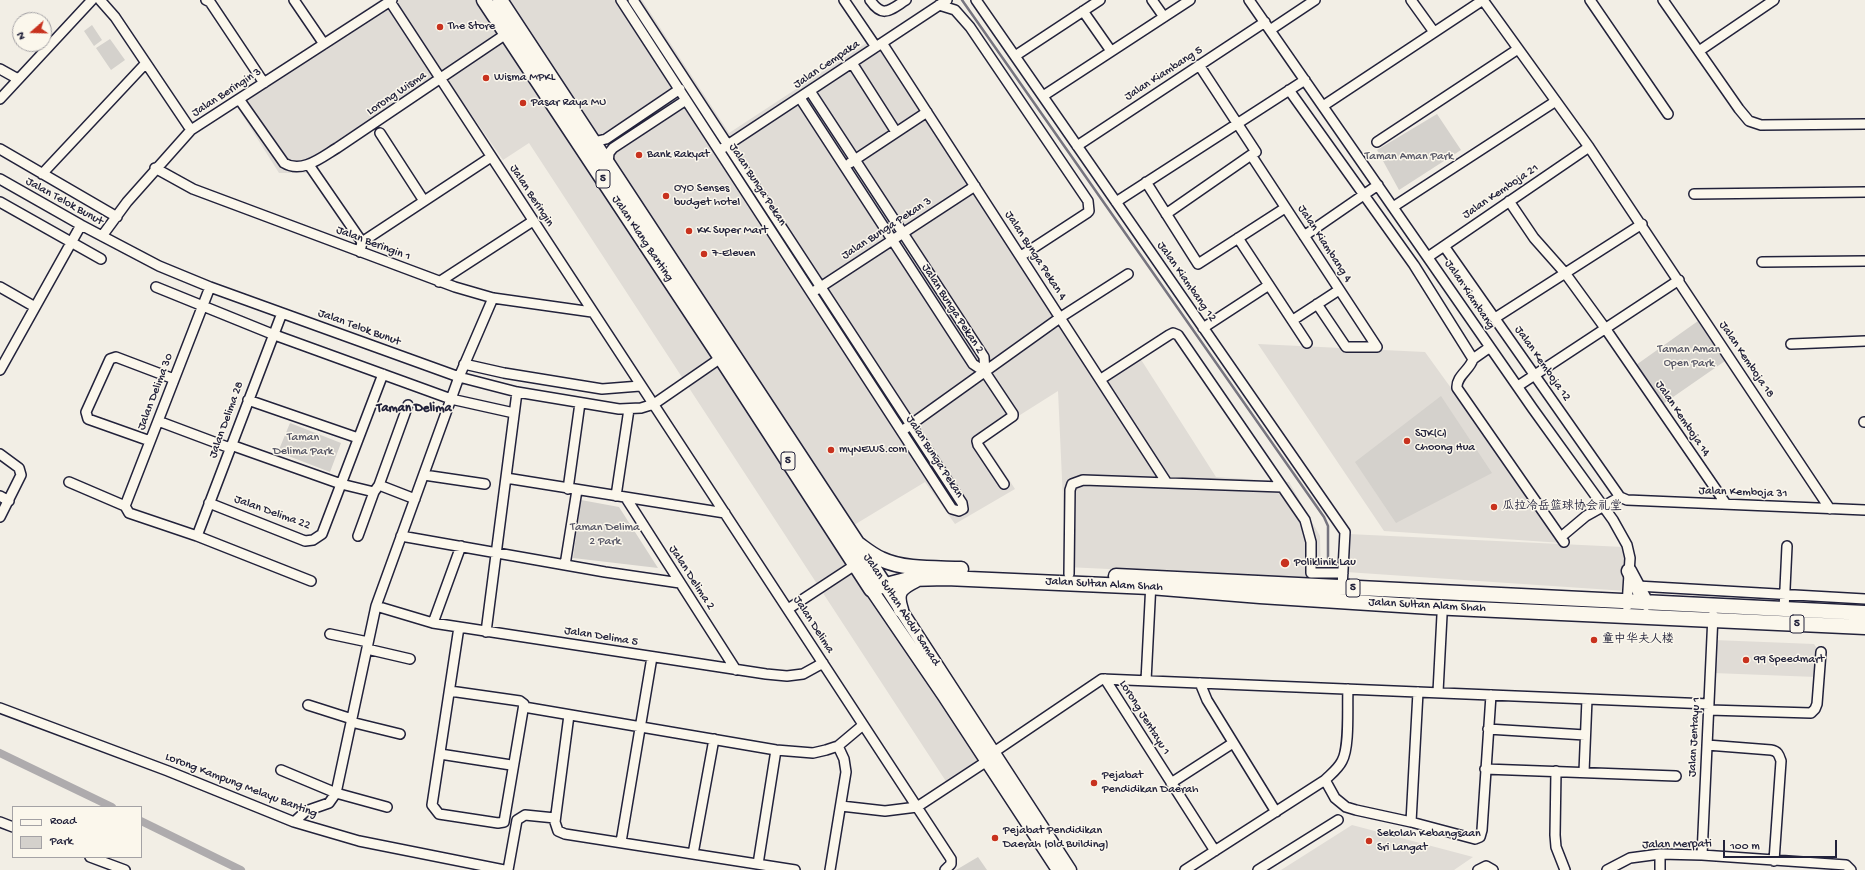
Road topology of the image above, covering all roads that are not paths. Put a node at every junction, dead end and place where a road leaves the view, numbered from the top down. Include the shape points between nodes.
1 (92, 0) edge
2 (100, 0) edge
3 (206, 0) edge
4 (294, 0) edge
5 (390, 0) edge
6 (484, 0) edge
7 (500, 0) edge
8 (621, 0) edge
9 (633, 0) edge
10 (844, 0) edge
11 (870, 0) edge
12 (906, 0) edge
13 (947, 0) edge
14 (976, 0) edge
15 (1100, 0) edge
16 (1152, 0) edge
17 (1190, 0) edge
18 (1249, 0) edge
19 (1315, 0) edge
20 (1411, 0) edge
21 (1483, 0) edge
22 (1590, 0) edge
23 (1663, 0) edge
24 (1774, 0) edge
25 (939, 6) junction
26 (1083, 11) junction
27 (1164, 17) junction
28 (1267, 26) junction
29 (1434, 32) junction
30 (506, 34) junction
31 (324, 44) junction
32 (879, 45) junction
33 (1518, 49) junction
34 (1111, 51) junction
35 (1699, 51) junction
36 (1015, 56) junction
37 (146, 63) junction
38 (852, 63) junction
39 (1199, 65) junction
40 (0, 69) edge
41 (18, 79) junction
42 (440, 79) junction
43 (1305, 80) junction
44 (264, 83) junction
45 (680, 90) junction
46 (1289, 90) junction
47 (810, 91) junction
48 (1042, 96) junction
49 (800, 98) junction
50 (0, 99) edge
51 (239, 99) junction
52 (686, 100) junction
53 (1556, 101) junction
54 (1323, 106) junction
55 (927, 112) junction
56 (1668, 114) dead end
57 (1238, 123) junction
58 (1865, 124) edge
59 (191, 130) junction
60 (896, 132) junction
61 (380, 133) dead end
62 (594, 142) junction
63 (1377, 142) dead end
64 (1077, 146) junction
65 (1589, 147) junction
66 (723, 148) junction
67 (0, 149) edge
68 (1253, 153) junction
69 (491, 157) junction
70 (855, 159) junction
71 (608, 164) junction
72 (309, 165) junction
73 (844, 166) junction
74 (155, 168) junction
75 (42, 174) junction
76 (0, 179) edge
77 (1146, 182) junction
78 (1378, 185) junction
79 (975, 186) junction
80 (1865, 192) edge
81 (1694, 194) dead end
82 (1364, 195) junction
83 (424, 201) junction
84 (1509, 201) junction
85 (0, 202) edge
86 (1116, 202) junction
87 (1393, 207) junction
88 (1285, 208) junction
89 (1166, 214) junction
90 (117, 217) junction
91 (533, 221) junction
92 (1642, 224) junction
93 (81, 225) junction
94 (903, 233) junction
95 (102, 236) junction
96 (1304, 236) junction
97 (1238, 238) junction
98 (893, 240) junction
99 (362, 242) junction
100 (72, 243) junction
101 (1444, 246) junction
102 (360, 252) junction
103 (1021, 256) junction
104 (1428, 256) junction
105 (101, 259) dead end
106 (1865, 261) edge
107 (1762, 262) dead end
108 (1565, 273) junction
109 (1128, 274) dead end
110 (1679, 280) junction
111 (439, 282) junction
112 (1269, 285) junction
113 (0, 287) edge
114 (156, 287) dead end
115 (210, 287) junction
116 (816, 290) junction
117 (1339, 290) junction
118 (493, 298) junction
119 (1317, 304) junction
120 (203, 306) junction
121 (35, 307) junction
122 (592, 312) junction
123 (282, 313) junction
124 (1061, 317) junction
125 (1495, 318) junction
126 (1292, 320) junction
127 (1203, 328) junction
128 (1605, 328) junction
129 (272, 334) junction
130 (1865, 341) edge
131 (1307, 343) dead end
132 (1791, 344) dead end
133 (1490, 347) junction
134 (726, 354) junction
135 (1473, 359) junction
136 (464, 364) junction
137 (0, 370) edge
138 (985, 372) junction
139 (384, 374) junction
140 (1534, 375) junction
141 (459, 377) junction
142 (174, 379) junction
143 (1101, 379) junction
144 (640, 386) junction
145 (1518, 386) junction
146 (517, 392) junction
147 (451, 399) junction
148 (248, 400) junction
149 (580, 403) junction
150 (654, 404) junction
151 (408, 405) dead end
152 (629, 409) junction
153 (514, 413) junction
154 (158, 421) junction
155 (911, 425) junction
156 (903, 430) junction
157 (358, 438) junction
158 (150, 441) junction
159 (230, 447) junction
160 (0, 454) edge
161 (424, 475) junction
162 (506, 478) junction
163 (69, 482) dead end
164 (1167, 483) junction
165 (340, 484) junction
166 (485, 484) dead end
167 (1004, 484) dead end
168 (1282, 487) junction
169 (376, 488) junction
170 (568, 489) junction
171 (577, 490) junction
172 (0, 496) edge
173 (616, 496) junction
174 (1620, 497) junction
175 (626, 498) junction
176 (415, 499) junction
177 (9, 501) junction
178 (209, 503) junction
179 (1726, 504) junction
180 (1603, 505) junction
181 (125, 506) junction
182 (1830, 509) junction
183 (1865, 510) edge
184 (725, 513) junction
185 (0, 517) edge
186 (197, 536) junction
187 (358, 536) dead end
188 (401, 536) junction
189 (858, 544) junction
190 (461, 546) junction
191 (1787, 546) dead end
192 (496, 552) junction
193 (565, 565) junction
194 (855, 565) junction
195 (909, 566) junction
196 (1629, 571) junction
197 (1342, 573) junction
198 (1069, 574) junction
199 (920, 577) junction
200 (311, 581) dead end
201 (874, 581) junction
202 (1151, 582) junction
203 (680, 583) junction
204 (1637, 586) junction
205 (1342, 588) junction
206 (1784, 594) junction
207 (1865, 599) edge
208 (1646, 603) junction
209 (1519, 604) junction
210 (376, 606) junction
211 (1714, 606) junction
212 (788, 609) junction
213 (1627, 609) junction
214 (901, 610) junction
215 (1784, 610) junction
216 (1865, 613) edge
217 (1442, 615) dead end
218 (1713, 621) junction
219 (433, 624) junction
220 (459, 627) junction
221 (1865, 627) edge
222 (486, 632) junction
223 (330, 634) dead end
224 (367, 646) junction
225 (1821, 652) dead end
226 (652, 657) junction
227 (410, 660) dead end
228 (823, 663) junction
229 (736, 670) junction
230 (1105, 679) junction
231 (1146, 681) junction
232 (1200, 683) junction
233 (1348, 689) junction
234 (450, 691) junction
235 (1418, 692) junction
236 (1438, 692) junction
237 (1491, 695) junction
238 (1587, 698) junction
239 (308, 705) dead end
240 (524, 707) junction
241 (1709, 707) junction
242 (0, 708) edge
243 (569, 715) junction
244 (351, 721) junction
245 (863, 725) junction
246 (640, 727) junction
247 (1488, 729) junction
248 (400, 734) dead end
249 (1585, 735) junction
250 (714, 739) junction
251 (1233, 743) junction
252 (1707, 745) junction
253 (838, 746) junction
254 (776, 750) junction
255 (440, 754) junction
256 (991, 757) junction
257 (511, 764) dead end
258 (1485, 769) junction
259 (281, 770) dead end
260 (1556, 771) junction
261 (1584, 772) junction
262 (1676, 776) dead end
263 (1325, 780) junction
264 (1171, 783) junction
265 (336, 793) junction
266 (841, 806) junction
267 (387, 807) dead end
268 (917, 807) junction
269 (1276, 812) junction
270 (1338, 820) dead end
271 (0, 822) edge
272 (294, 822) junction
273 (555, 822) junction
274 (1411, 822) junction
275 (12, 827) edge
276 (621, 842) junction
277 (1215, 851) junction
278 (694, 854) junction
279 (1660, 854) junction
280 (1702, 855) junction
281 (93, 858) edge
282 (1774, 860) junction
283 (758, 864) junction
284 (1849, 868) edge
285 (125, 870) edge
286 (504, 870) edge
287 (508, 870) edge
288 (795, 870) edge
289 (830, 870) edge
290 (945, 870) edge
291 (1058, 870) edge
292 (1070, 870) edge
293 (1185, 870) edge
294 (1258, 870) edge
295 (1478, 870) edge
296 (1493, 870) edge
297 (1565, 870) edge
298 (1607, 870) edge
299 (1660, 870) edge

1 - 41 street
2 - 37 street via 115,17
3 - 44 street via 210,2
4 - 31 street
5 - 31 street, Jalan Beringin 3
5 - 42 street, Jalan Beringin
6 - 30 highway, Jalan Klang Banting / 5
7 - 62 highway, Jalan Klang Banting / 5
8 - 45 street, Jalan Bunga Pekan
9 - 66 street, Jalan Bunga Pekan
10 - 32 street, Jalan Bunga Pekan 4
11 - 12 street via 876,10 883,12
13 - 25 street, Jalan Cempaka
14 - 36 street, Jalan Kiambang 12
15 - 26 street
16 - 27 street
17 - 27 street
18 - 28 street, Jalan Kiambang
19 - 28 street, Jalan Kiambang 5
20 - 29 street
21 - 29 street
21 - 33 street, Jalan Kemboja 18
22 - 56 street
23 - 35 street
24 - 35 street
25 - 32 street, Jalan Cempaka
25 - 103 street via 955,10 970,27 1088,201 1087,213
26 - 34 street
26 - 36 street
27 - 34 street
28 - 39 street, Jalan Kiambang 5
28 - 43 street, Jalan Kiambang
29 - 54 street
30 - 42 street, Lorong Wisma
30 - 134 highway, Jalan Klang Banting / 5
31 - 44 street, Jalan Beringin 3
32 - 38 street, Jalan Cempaka
32 - 55 street, Jalan Bunga Pekan 4
33 - 53 street, Jalan Kemboja 18
33 - 63 street
34 - 48 street
35 - 58 street via 1749,121 1761,125
36 - 48 street, Jalan Kiambang 12
37 - 59 street
37 - 75 street
38 - 47 street, Jalan Cempaka
38 - 60 street
39 - 57 street, Jalan Kiambang 4
39 - 64 street, Jalan Kiambang 5
40 - 41 street
41 - 50 street
42 - 69 street, Jalan Beringin
42 - 72 street, Lorong Wisma
43 - 46 street
43 - 54 street, Jalan Kiambang
44 - 51 street, Jalan Beringin 3
45 - 52 street, Jalan Bunga Pekan
45 - 62 street via 606,139
46 - 57 street
46 - 82 street
47 - 49 street, Jalan Cempaka
47 - 70 street, Jalan Bunga Pekan 2
48 - 64 street, Jalan Kiambang 12
49 - 66 street, Jalan Cempaka
49 - 73 street, Jalan Bunga Pekan 2
51 - 59 street, Jalan Beringin 3
51 - 72 street, Lorong Wisma via 284,163 297,167
52 - 66 street, Jalan Bunga Pekan
52 - 71 street via 613,148 609,153
53 - 65 street, Jalan Kemboja 18
53 - 87 street
54 - 78 street, Jalan Kiambang
55 - 60 street
55 - 79 street, Jalan Bunga Pekan 4
57 - 68 street, Jalan Kiambang 4
57 - 77 street
59 - 74 street, Jalan Beringin 3
60 - 70 street
61 - 83 street
62 - 71 highway, Jalan Klang Banting / 5
64 - 86 street, Jalan Kiambang 12
65 - 84 street, Jalan Kemboja 21
65 - 92 street, Jalan Kemboja 18
66 - 116 street, Jalan Bunga Pekan
67 - 75 street
68 - 88 street, Jalan Kiambang 4
68 - 89 street
69 - 83 street
69 - 91 street, Jalan Beringin
70 - 73 street
70 - 94 street, Jalan Bunga Pekan 2
71 - 134 highway, Jalan Klang Banting / 5
72 - 99 street
73 - 98 street, Jalan Bunga Pekan 2
74 - 90 street, Jalan Beringin 3
74 - 102 street, Jalan Beringin 1 via 193,188
75 - 90 street
76 - 93 street, Jalan Telok Bunut
77 - 86 street
77 - 89 street
78 - 82 street
78 - 87 street, Jalan Kiambang
79 - 94 street, Jalan Bunga Pekan 3
79 - 103 street, Jalan Bunga Pekan 4
80 - 81 street
82 - 96 street
82 - 135 street via 1414,265
83 - 99 street
84 - 101 street, Jalan Kemboja 21
84 - 108 street, Jalan Kemboja 14 via 1534,238
85 - 100 street
86 - 127 street, Jalan Kiambang 12
87 - 104 street, Jalan Kiambang
88 - 96 street, Jalan Kiambang 4
88 - 97 street
89 - 97 street via 1198,264
90 - 95 street, Jalan Beringin 3
91 - 111 street
91 - 122 street, Jalan Beringin
92 - 108 street
92 - 110 street, Jalan Kemboja 18
93 - 95 street, Jalan Telok Bunut
93 - 100 street
94 - 98 street, Jalan Bunga Pekan 3
94 - 138 street, Jalan Bunga Pekan 2 via 984,357
95 - 115 street, Jalan Telok Bunut via 159,266
96 - 117 street, Jalan Kiambang 4
97 - 112 street
98 - 116 street, Jalan Bunga Pekan 3
98 - 138 street, Jalan Bunga Pekan 2 via 973,364
99 - 102 street
100 - 105 street
100 - 121 street
101 - 104 street, Jalan Kemboja 21
101 - 125 street, Jalan Kemboja 12
102 - 111 street, Jalan Beringin 1
103 - 124 street, Jalan Bunga Pekan 4
104 - 133 street, Jalan Kiambang
106 - 107 street
108 - 125 street
108 - 128 street, Jalan Kemboja 14
109 - 124 street
110 - 128 street
110 - 182 street, Jalan Kemboja 18
111 - 118 street, Jalan Beringin 1
112 - 126 street
112 - 127 street
113 - 121 street
114 - 120 street
115 - 120 street, Jalan Delima 30
115 - 123 street, Jalan Telok Bunut
116 - 155 street, Jalan Bunga Pekan
116 - 156 street, Jalan Bunga Pekan
117 - 119 street
117 - 119 street, Jalan Kiambang 4 via 1376,347 1346,347
118 - 122 street, Jalan Beringin 1
118 - 136 street
119 - 126 street
120 - 129 street
120 - 142 street, Jalan Delima 30
121 - 137 street
122 - 144 street, Jalan Beringin
123 - 129 street, Jalan Delima 28
123 - 141 street, Jalan Telok Bunut
124 - 138 street
124 - 143 street, Jalan Bunga Pekan 4
125 - 140 street, Jalan Kemboja 12
126 - 131 street
127 - 197 street, Jalan Kiambang 12 via 1345,532
128 - 140 street
128 - 179 street, Jalan Kemboja 14
129 - 139 street
129 - 148 street, Jalan Delima 28
130 - 132 street
133 - 135 street
133 - 145 street, Jalan Kiambang
134 - 150 street, Jalan Telok Bunut
134 - 189 highway, Jalan Sultan Abdul Samad / 5
134 - 194 highway, Jalan Sultan Abdul Samad / 5
135 - 180 street via 1471,366 1459,378 1458,388 1563,540 1586,516
136 - 141 street
136 - 144 street via 602,388
138 - 155 street
138 - 167 street via 1013,414 977,441
139 - 147 street
139 - 157 street, Jalan Delima 22
140 - 145 street
140 - 174 street, Jalan Kemboja 12
141 - 146 street, Jalan Telok Bunut
141 - 147 street
142 - 154 street, Jalan Delima 30
142 - 158 street via 113,357 86,412 88,419
143 - 164 street, Jalan Bunga Pekan 4
143 - 168 street via 1169,335 1178,335
144 - 150 street, Jalan Beringin
145 - 180 street, Jalan Kiambang
146 - 149 street, Jalan Telok Bunut
146 - 153 street
147 - 153 street
147 - 161 street
148 - 157 street
148 - 159 street, Jalan Delima 28
149 - 152 street, Jalan Telok Bunut
149 - 170 street
150 - 152 street, Jalan Telok Bunut
150 - 184 street, Jalan Delima
151 - 169 street
152 - 173 street
153 - 162 street
154 - 158 street, Jalan Delima 30
154 - 159 street
155 - 156 street
155 - 156 street, Jalan Bunga Pekan via 962,503 963,509 952,509
157 - 165 street, Jalan Delima 22
158 - 181 street, Jalan Delima 30
159 - 165 street
159 - 178 street, Jalan Delima 28
160 - 177 street via 16,464 21,471 21,479
161 - 166 street
161 - 176 street
162 - 170 street
162 - 192 street
163 - 181 street
164 - 168 street
164 - 198 street via 1083,480 1072,484
165 - 169 street
165 - 178 street, Jalan Delima 22 via 322,534 313,540 305,541
168 - 197 street via 1305,520 1311,542 1311,573
169 - 176 street
169 - 187 street
170 - 171 street
171 - 173 street
171 - 193 street
172 - 177 street
173 - 175 street
174 - 179 street, Jalan Kemboja 31 via 1627,500
174 - 180 street
175 - 184 street
175 - 203 street, Jalan Delima 2
176 - 188 street
177 - 185 street
178 - 186 street, Jalan Delima 28
179 - 182 street, Jalan Kemboja 31
180 - 196 street, Jalan Kiambang via 1627,545
181 - 186 street via 129,513
182 - 183 street, Jalan Kemboja 31
184 - 212 street, Jalan Delima
186 - 200 street
188 - 190 street
188 - 210 street
189 - 195 highway via 882,560
189 - 201 highway, Jalan Sultan Abdul Samad / 5
190 - 192 street
190 - 219 street
191 - 206 street
192 - 193 street
192 - 222 street
193 - 203 street
194 - 201 highway, Jalan Sultan Abdul Samad / 5
194 - 212 street
195 - 198 highway, Jalan Sultan Alam Shah / 5
195 - 201 highway, 5
196 - 204 highway
196 - 213 street, Jalan Kiambang
197 - 205 street, Jalan Kiambang 12
198 - 202 highway, Jalan Sultan Alam Shah / 5
199 - 201 highway, Jalan Sultan Alam Shah / 5
199 - 202 highway, Jalan Sultan Alam Shah / 5
199 - 214 highway via 900,591 898,601
201 - 214 main road, Jalan Sultan Abdul Samad
201 - 256 main road, Jalan Sultan Abdul Samad
202 - 205 highway, Jalan Sultan Alam Shah / 5
202 - 209 highway, Jalan Sultan Alam Shah / 5 via 1275,597
202 - 231 street
203 - 229 street, Jalan Delima 2
204 - 206 street
204 - 208 highway
205 - 209 highway, Jalan Sultan Alam Shah / 5
206 - 207 street
206 - 215 street
208 - 211 highway, Jalan Sultan Alam Shah / 5
208 - 213 highway, Jalan Sultan Alam Shah / 5
209 - 213 highway, Jalan Sultan Alam Shah / 5
210 - 219 street, Jalan Delima 5
210 - 224 street
211 - 215 highway, Jalan Sultan Alam Shah / 5
211 - 218 street, Jalan Jentayu 1
212 - 228 street, Jalan Delima
213 - 218 highway, Jalan Sultan Alam Shah / 5
214 - 256 main road, Jalan Sultan Abdul Samad
215 - 216 highway, Jalan Sultan Alam Shah / 5
217 - 236 street
218 - 221 highway, Jalan Sultan Alam Shah / 5
218 - 241 street, Jalan Jentayu 1
219 - 220 street, Jalan Delima 5
220 - 222 street, Jalan Delima 5
220 - 234 street
222 - 226 street, Jalan Delima 5
223 - 224 street
224 - 227 street
224 - 244 street
225 - 241 street via 1817,704 1813,711 1807,714
226 - 229 street, Jalan Delima 5
226 - 246 street
228 - 229 street, Jalan Delima 5 via 794,676
228 - 245 street, Jalan Delima
230 - 231 street
230 - 256 street
230 - 264 street, Lorong Jentayu 1
231 - 232 street
232 - 233 street
232 - 251 street via 1207,700
233 - 235 street
233 - 263 street via 1345,755 1338,768
234 - 240 street via 520,701
234 - 255 street
235 - 236 street
235 - 274 street
236 - 237 street
237 - 238 street
237 - 247 street
238 - 241 street
238 - 249 street
239 - 244 street
240 - 243 street
240 - 255 street via 504,822 439,814 434,810 432,802
241 - 252 street, Jalan Jentayu 1
242 - 272 street, Lorong Kampung Melayu Banting
243 - 246 street
243 - 273 street
244 - 248 street
244 - 265 street
245 - 253 street
245 - 268 street, Jalan Delima
246 - 250 street
246 - 276 street
247 - 249 street
247 - 258 street
249 - 261 street
250 - 254 street
250 - 278 street
251 - 264 street
251 - 269 street
252 - 280 street, Jalan Jentayu 1
252 - 282 street via 1771,750 1780,756
253 - 254 street via 813,753
253 - 266 street via 846,772
254 - 283 street
255 - 257 street
256 - 268 street
256 - 291 main road, Jalan Sultan Abdul Samad
256 - 292 main road, Jalan Sultan Abdul Samad
258 - 260 street
258 - 274 street via 1480,836 1473,839
259 - 265 street
260 - 261 street
260 - 297 street via 1556,847
261 - 262 street
263 - 269 street
263 - 274 street via 1335,798 1346,807
264 - 277 street, Lorong Jentayu 1
265 - 267 street
265 - 272 street via 328,803 306,811
266 - 268 street via 886,811
266 - 289 street
268 - 290 street, Jalan Delima via 951,859 951,864
269 - 277 street
270 - 294 street
271 - 275 street
272 - 286 street, Lorong Kampung Melayu Banting via 359,841
273 - 276 street via 560,833
273 - 287 street via 525,815 517,820
276 - 278 street
277 - 293 street
278 - 283 street
279 - 280 street, Jalan Merpati
279 - 298 street, Jalan Merpati via 1630,858
279 - 299 street
280 - 282 street, Jalan Merpati
281 - 285 street
282 - 284 street, Jalan Merpati
283 - 288 street
295 - 296 street via 1486,866

